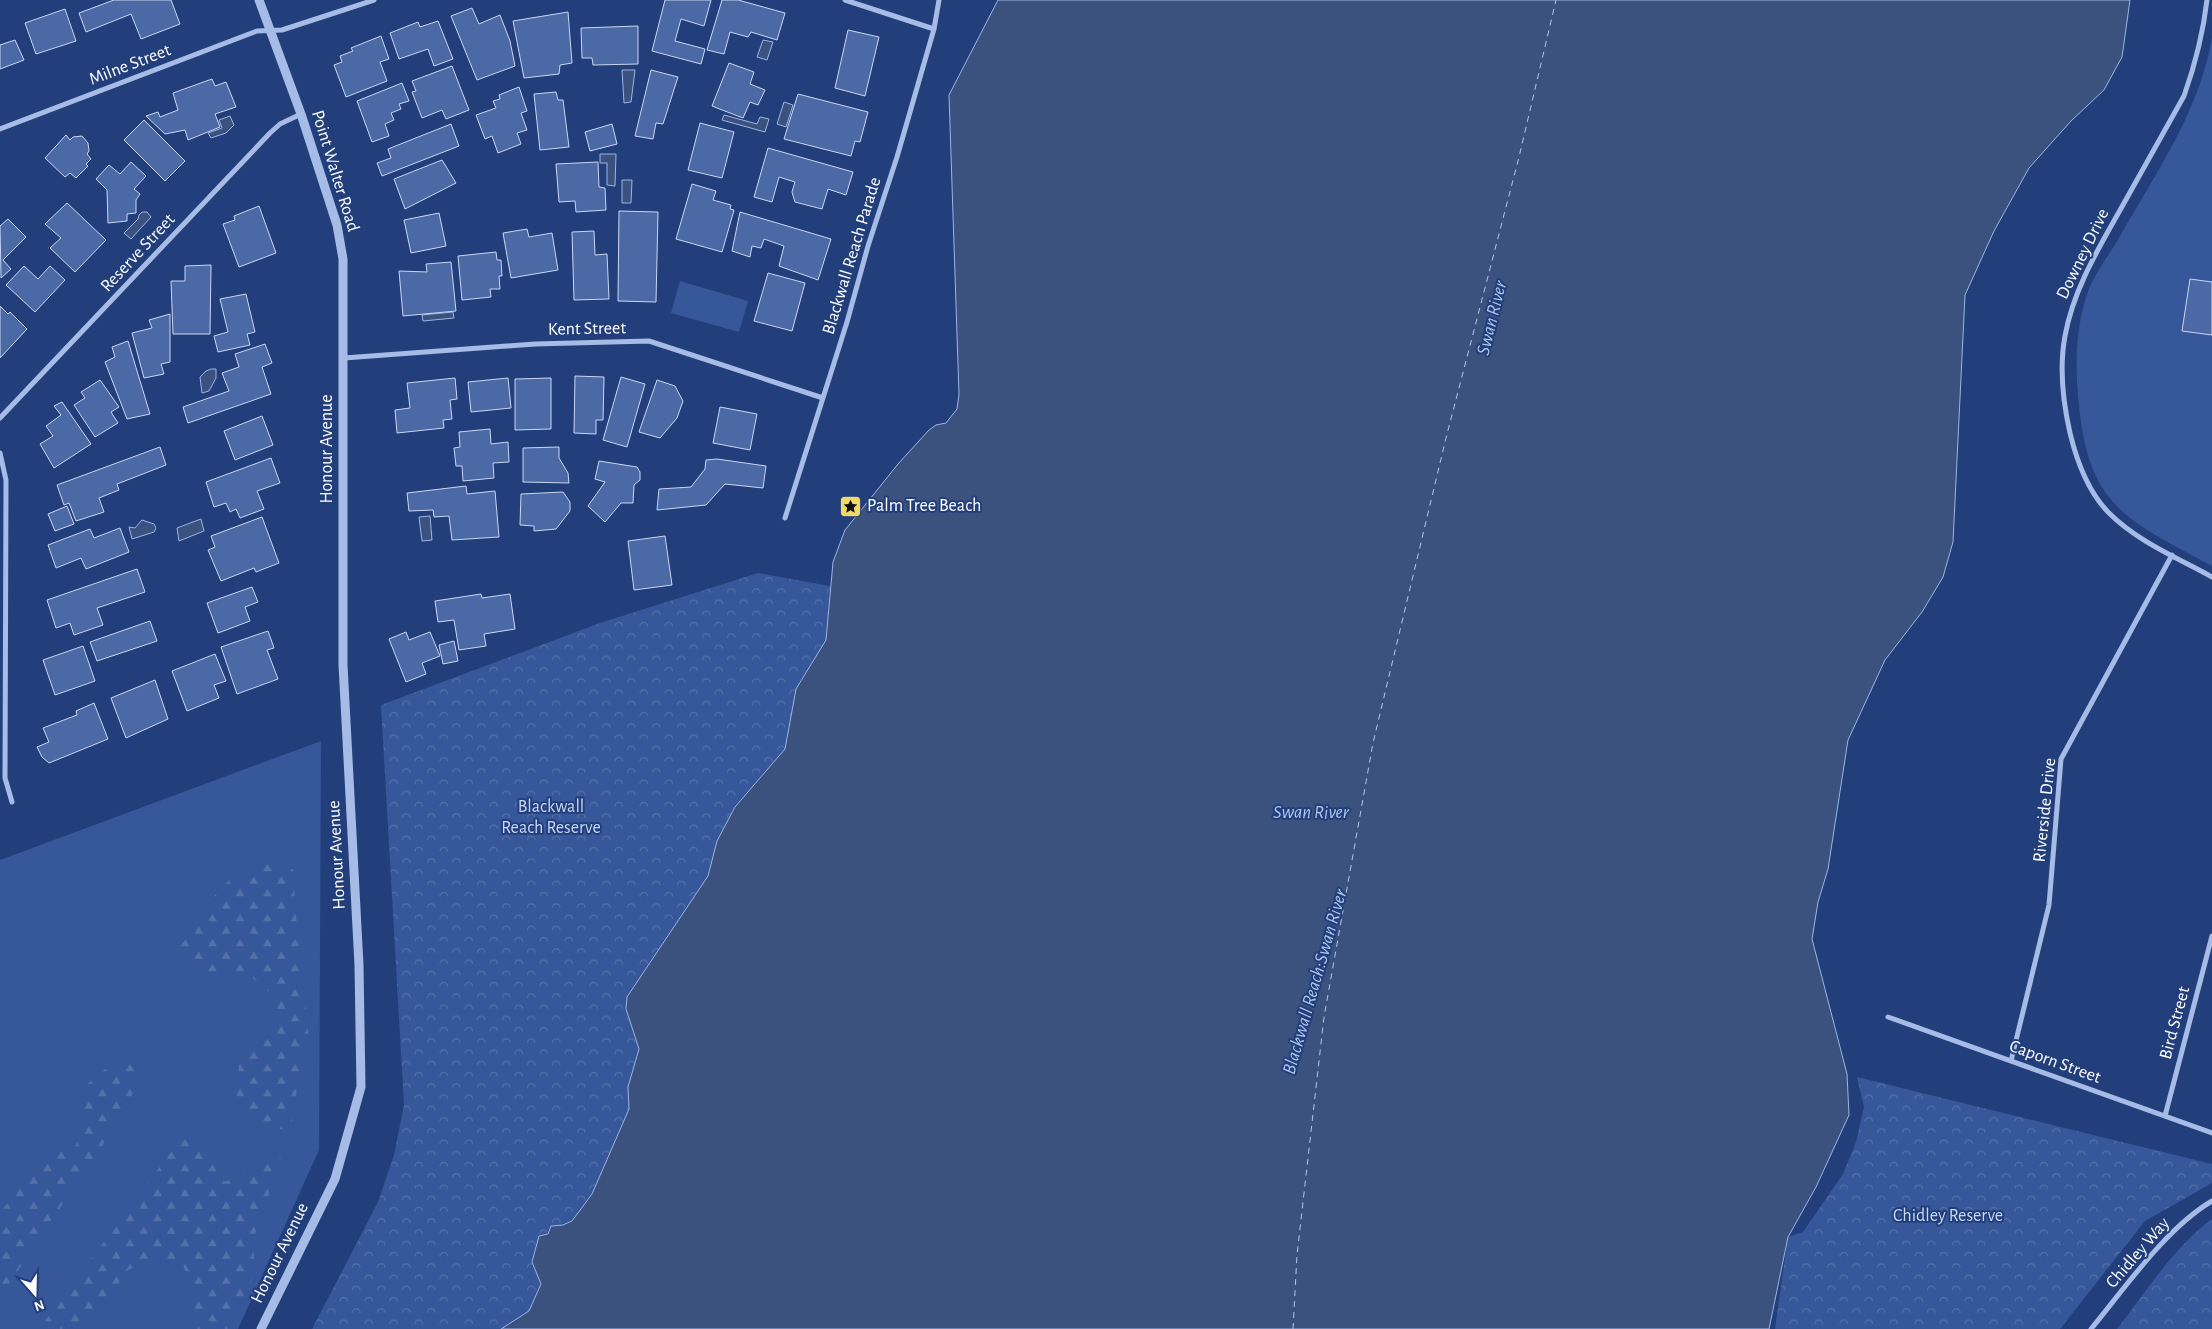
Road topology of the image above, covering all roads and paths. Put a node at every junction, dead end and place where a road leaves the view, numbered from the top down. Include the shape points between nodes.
1 (259, 0) edge
2 (374, 0) edge
3 (845, 0) edge
4 (939, 0) edge
5 (2207, 0) edge
6 (934, 29) junction
7 (271, 31) junction
8 (301, 114) junction
9 (0, 129) edge
10 (344, 358) junction
11 (823, 398) junction
12 (0, 418) edge
13 (0, 453) edge
14 (785, 518) dead end
15 (2172, 555) junction
16 (2212, 576) edge
17 (12, 802) dead end
18 (2212, 936) edge
19 (1888, 1017) dead end
20 (2011, 1061) junction
21 (2165, 1116) junction
22 (2212, 1133) edge
23 (2212, 1201) edge
24 (261, 1329) edge
25 (2091, 1329) edge

1 - 7 street, Point Walter Road
2 - 7 street, Milne Street
3 - 6 street
4 - 6 street, Blackwall Reach Parade
5 - 15 street, Downey Drive via 2204,30 2184,96 2087,271 2071,309 2063,366 2063,394 2073,445 2092,492 2125,527
6 - 11 street, Blackwall Reach Parade
7 - 8 street, Point Walter Road
7 - 9 street, Milne Street via 257,31
8 - 10 street, Point Walter Road via 338,225 343,259
8 - 12 street, Reserve Street via 270,133
10 - 11 street, Kent Street via 535,344 649,341
10 - 24 street, Honour Avenue via 343,665 359,965 361,1086 335,1179
11 - 14 street, Blackwall Reach Parade
13 - 17 street via 6,480 5,778
15 - 16 street, Downey Drive
15 - 20 street, Riverside Drive via 2061,759 2050,905
18 - 21 street, Bird Street
19 - 20 street, Caporn Street
20 - 21 street, Caporn Street
21 - 22 street, Caporn Street
23 - 25 street, Chidley Way via 2165,1241

